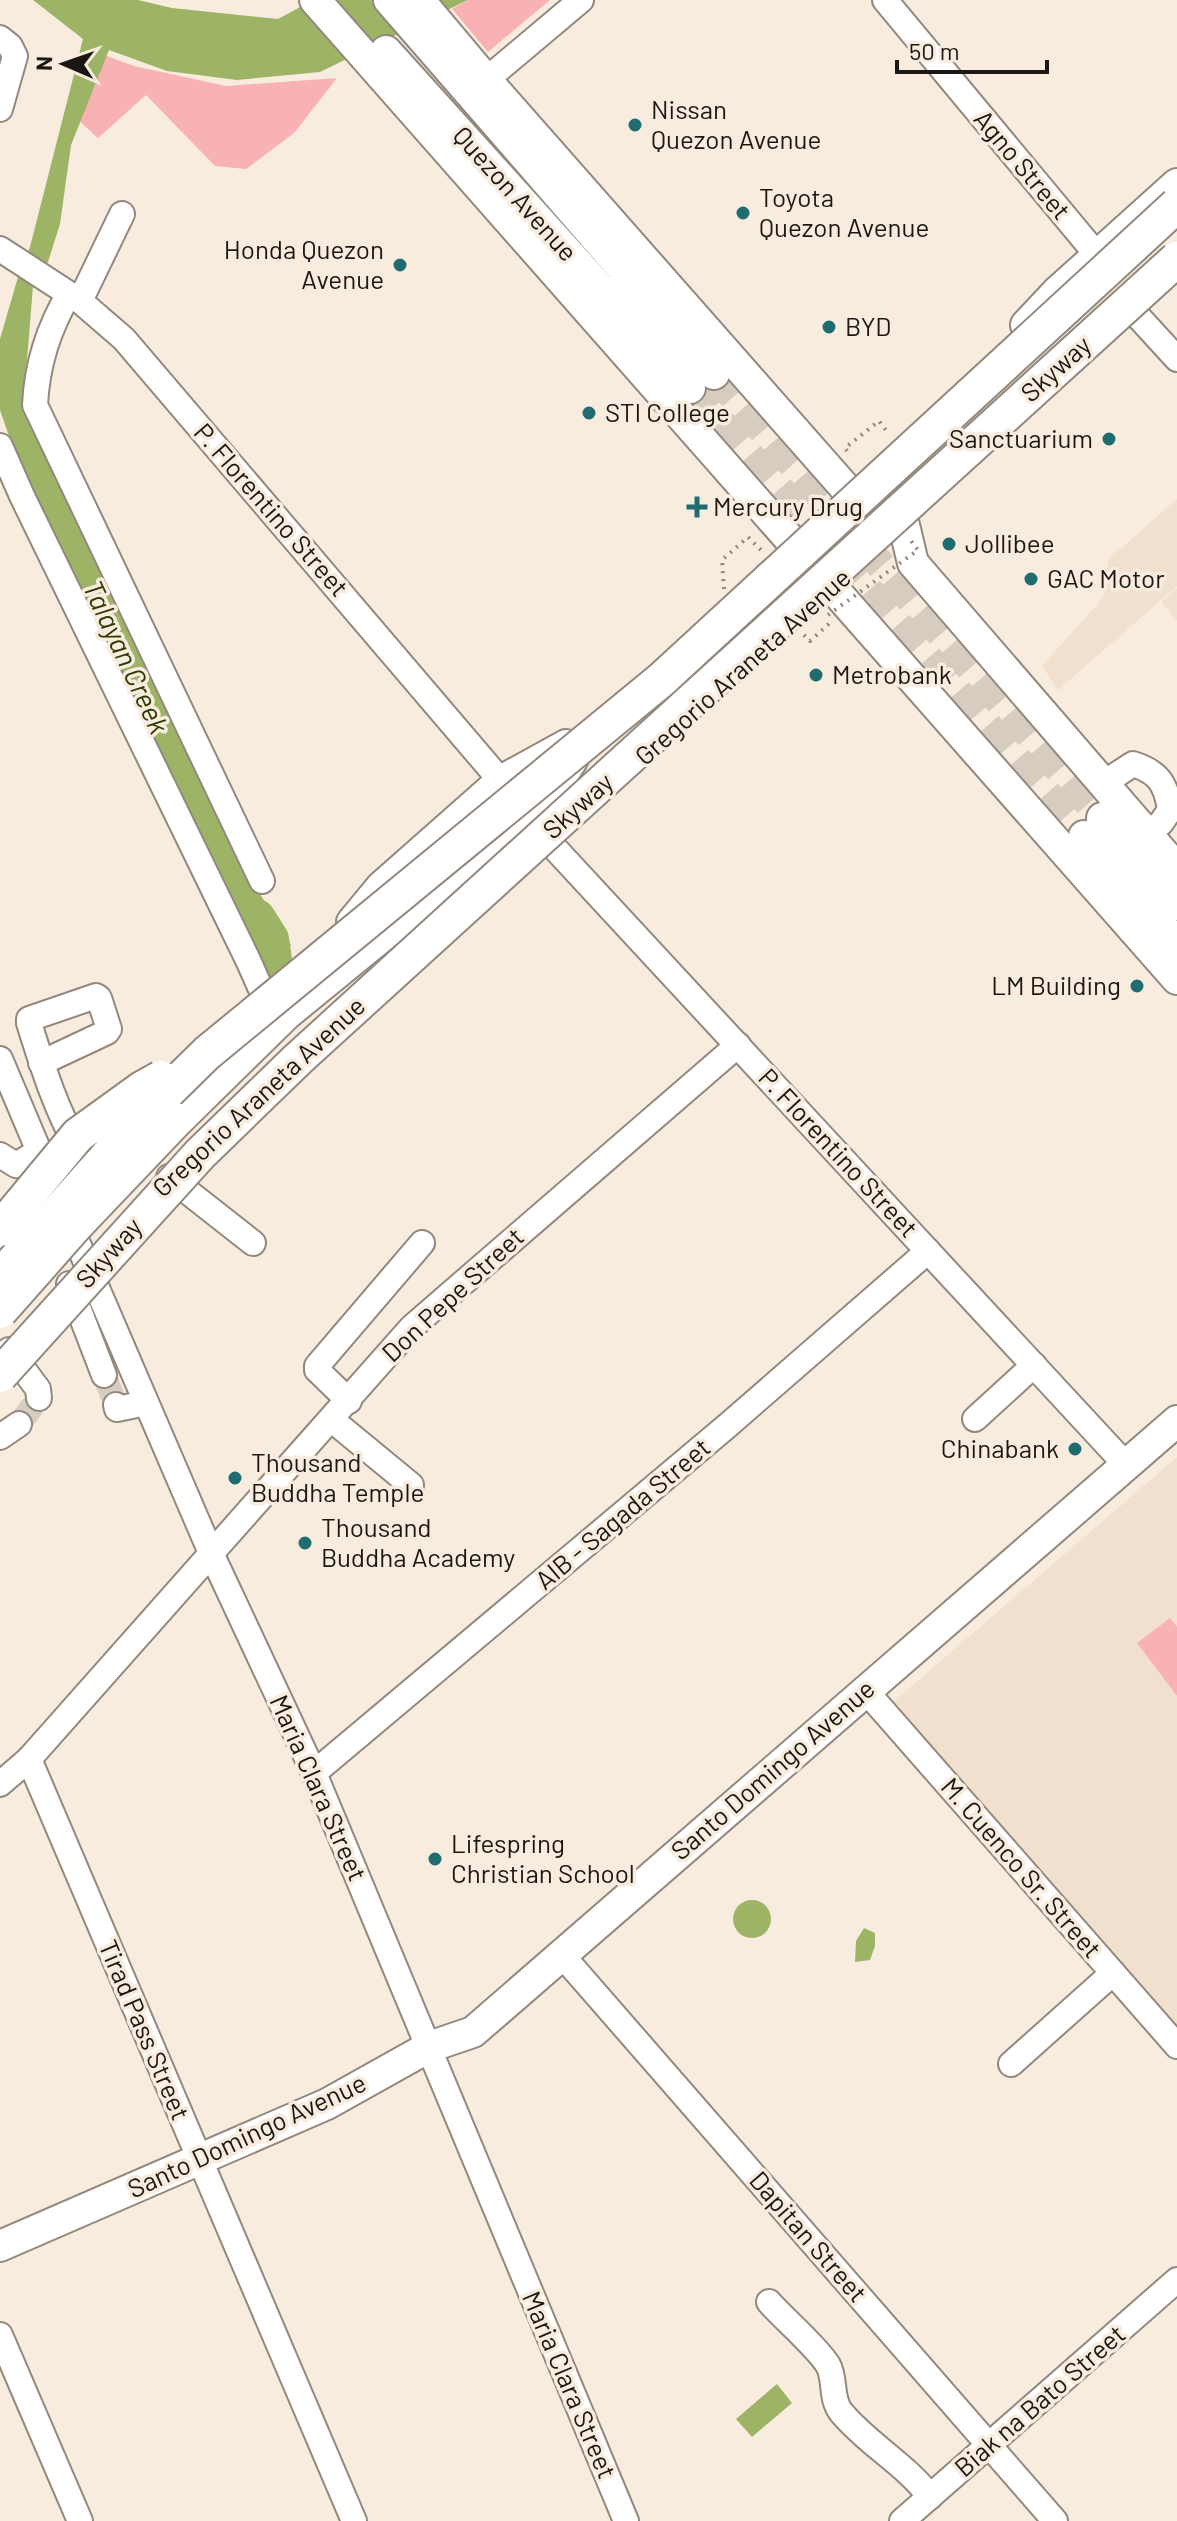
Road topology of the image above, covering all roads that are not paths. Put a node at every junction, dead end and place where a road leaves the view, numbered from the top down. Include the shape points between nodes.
1 (315, 0) edge
2 (341, 0) edge
3 (389, 0) edge
4 (581, 0) edge
5 (885, 0) edge
6 (426, 20) edge
7 (0, 38) edge
8 (382, 62) junction
9 (486, 80) junction
10 (0, 109) edge
11 (1177, 184) edge
12 (1177, 205) edge
13 (122, 214) dead end
14 (1177, 215) edge
15 (10, 255) edge
16 (1097, 255) junction
17 (1177, 257) edge
18 (1177, 273) edge
19 (74, 298) junction
20 (1140, 305) junction
21 (1029, 323) junction
22 (1177, 359) edge
23 (0, 446) edge
24 (847, 490) junction
25 (910, 527) junction
26 (777, 547) junction
27 (831, 587) junction
28 (586, 734) junction
29 (501, 781) junction
30 (1104, 783) junction
31 (1147, 833) junction
32 (549, 842) junction
33 (1177, 869) edge
34 (262, 881) dead end
35 (1177, 905) edge
36 (1177, 944) edge
37 (315, 967) junction
38 (1177, 979) edge
39 (275, 1007) junction
40 (738, 1045) junction
41 (207, 1053) junction
42 (0, 1059) edge
43 (41, 1063) dead end
44 (5, 1089) edge
45 (39, 1151) junction
46 (0, 1155) edge
47 (94, 1176) junction
48 (169, 1177) junction
49 (63, 1209) junction
50 (0, 1227) edge
51 (253, 1243) dead end
52 (422, 1243) dead end
53 (30, 1247) junction
54 (928, 1251) junction
55 (77, 1271) junction
56 (0, 1280) edge
57 (0, 1311) edge
58 (112, 1322) junction
59 (3, 1362) edge
60 (1034, 1365) junction
61 (39, 1398) dead end
62 (349, 1401) junction
63 (146, 1403) junction
64 (116, 1405) dead end
65 (975, 1419) dead end
66 (332, 1420) junction
67 (1177, 1421) edge
68 (1126, 1465) junction
69 (411, 1485) dead end
70 (211, 1553) junction
71 (865, 1690) junction
72 (29, 1759) junction
73 (314, 1773) junction
74 (0, 1784) edge
75 (561, 1954) junction
76 (1113, 1973) junction
77 (1177, 2046) edge
78 (429, 2047) junction
79 (1011, 2064) dead end
80 (199, 2159) junction
81 (0, 2246) edge
82 (1177, 2280) edge
83 (769, 2302) dead end
84 (0, 2335) edge
85 (989, 2446) junction
86 (930, 2497) junction
87 (80, 2521) edge
88 (354, 2521) edge
89 (626, 2521) edge
90 (902, 2521) edge
91 (1055, 2521) edge

1 - 8 main road
2 - 8 main road, Quezon Avenue
3 - 6 main road, Quezon Avenue
4 - 9 street
5 - 16 street, Agno Street
6 - 8 main road, Quezon Avenue via 702,381
6 - 9 main road
7 - 10 street via 15,56
8 - 26 main road
9 - 24 main road
11 - 16 main road
12 - 41 highway, Skyway, bridge via 661,680
13 - 19 street
14 - 21 highway via 1072,308
15 - 19 street, P. Florentino Street
16 - 21 main road
17 - 20 highway
17 - 59 highway, Skyway, bridge via 298,1059
18 - 20 main road, Gregorio Araneta Avenue
19 - 29 street, P. Florentino Street via 124,339
19 - 34 street via 49,330 35,405
20 - 22 street
20 - 25 main road, Gregorio Araneta Avenue
21 - 24 main road
23 - 39 street
24 - 26 main road
24 - 27 main road
25 - 27 main road, Gregorio Araneta Avenue
25 - 30 main road via 905,540 913,563
26 - 27 main road
26 - 28 main road
27 - 32 main road, Gregorio Araneta Avenue
27 - 38 main road
28 - 29 main road
28 - 37 main road via 517,806
28 - 39 highway via 541,804
29 - 37 main road via 381,887
30 - 31 main road
30 - 31 street via 1133,764 1152,770 1167,792 1170,810
31 - 33 main road
32 - 40 street, P. Florentino Street
32 - 48 main road, Gregorio Araneta Avenue via 262,1087
35 - 36 main road via 1093,827
37 - 39 main road, bridge
39 - 47 main road via 169,1095
39 - 57 highway, bridge
40 - 54 street, P. Florentino Street
40 - 62 street, Don Pepe Street via 412,1327
41 - 50 highway, bridge via 143,1088 78,1135
41 - 56 highway, Skyway, bridge via 146,1113
42 - 44 street, Maria Clara Street
43 - 47 street via 69,1134
44 - 45 street, Maria Clara Street
45 - 46 street via 16,1165
45 - 49 street, Maria Clara Street
47 - 49 main road
48 - 51 street
48 - 55 main road, Gregorio Araneta Avenue
49 - 53 main road
49 - 55 street, Maria Clara Street
50 - 53 street
52 - 62 street via 317,1366
53 - 56 main road
54 - 60 street, P. Florentino Street
54 - 73 street, AIB - Sagada Street
55 - 58 street, Maria Clara Street
55 - 58 street via 101,1366
55 - 59 main road, Gregorio Araneta Avenue
58 - 63 street, Maria Clara Street
59 - 61 street via 38,1389
60 - 65 street
60 - 68 street, P. Florentino Street
62 - 66 street, Don Pepe Street
63 - 64 street via 117,1409
63 - 70 street, Maria Clara Street
66 - 69 street
66 - 70 street, Don Pepe Street
67 - 68 main road, Santo Domingo Avenue
68 - 71 main road, Santo Domingo Avenue
70 - 72 street, Don Pepe Street
70 - 73 street, Maria Clara Street
71 - 75 main road, Santo Domingo Avenue
71 - 76 street, M. Cuenco Sr. Street
72 - 74 street, Don Pepe Street
72 - 80 street, Tirad Pass Street
73 - 78 street, Maria Clara Street
75 - 78 main road, Santo Domingo Avenue via 473,2032
75 - 85 street, Dapitan Street
76 - 77 street, M. Cuenco Sr. Street
76 - 79 street
78 - 80 main road, Santo Domingo Avenue via 327,2104
78 - 89 street, Maria Clara Street
80 - 81 main road, Santo Domingo Avenue
80 - 88 street, Tirad Pass Street
82 - 85 street, Biak na Bato Street
83 - 86 street via 830,2369 841,2411
84 - 87 street
85 - 86 street, Biak na Bato Street
85 - 91 street, Dapitan Street
86 - 90 street, Biak na Bato Street

